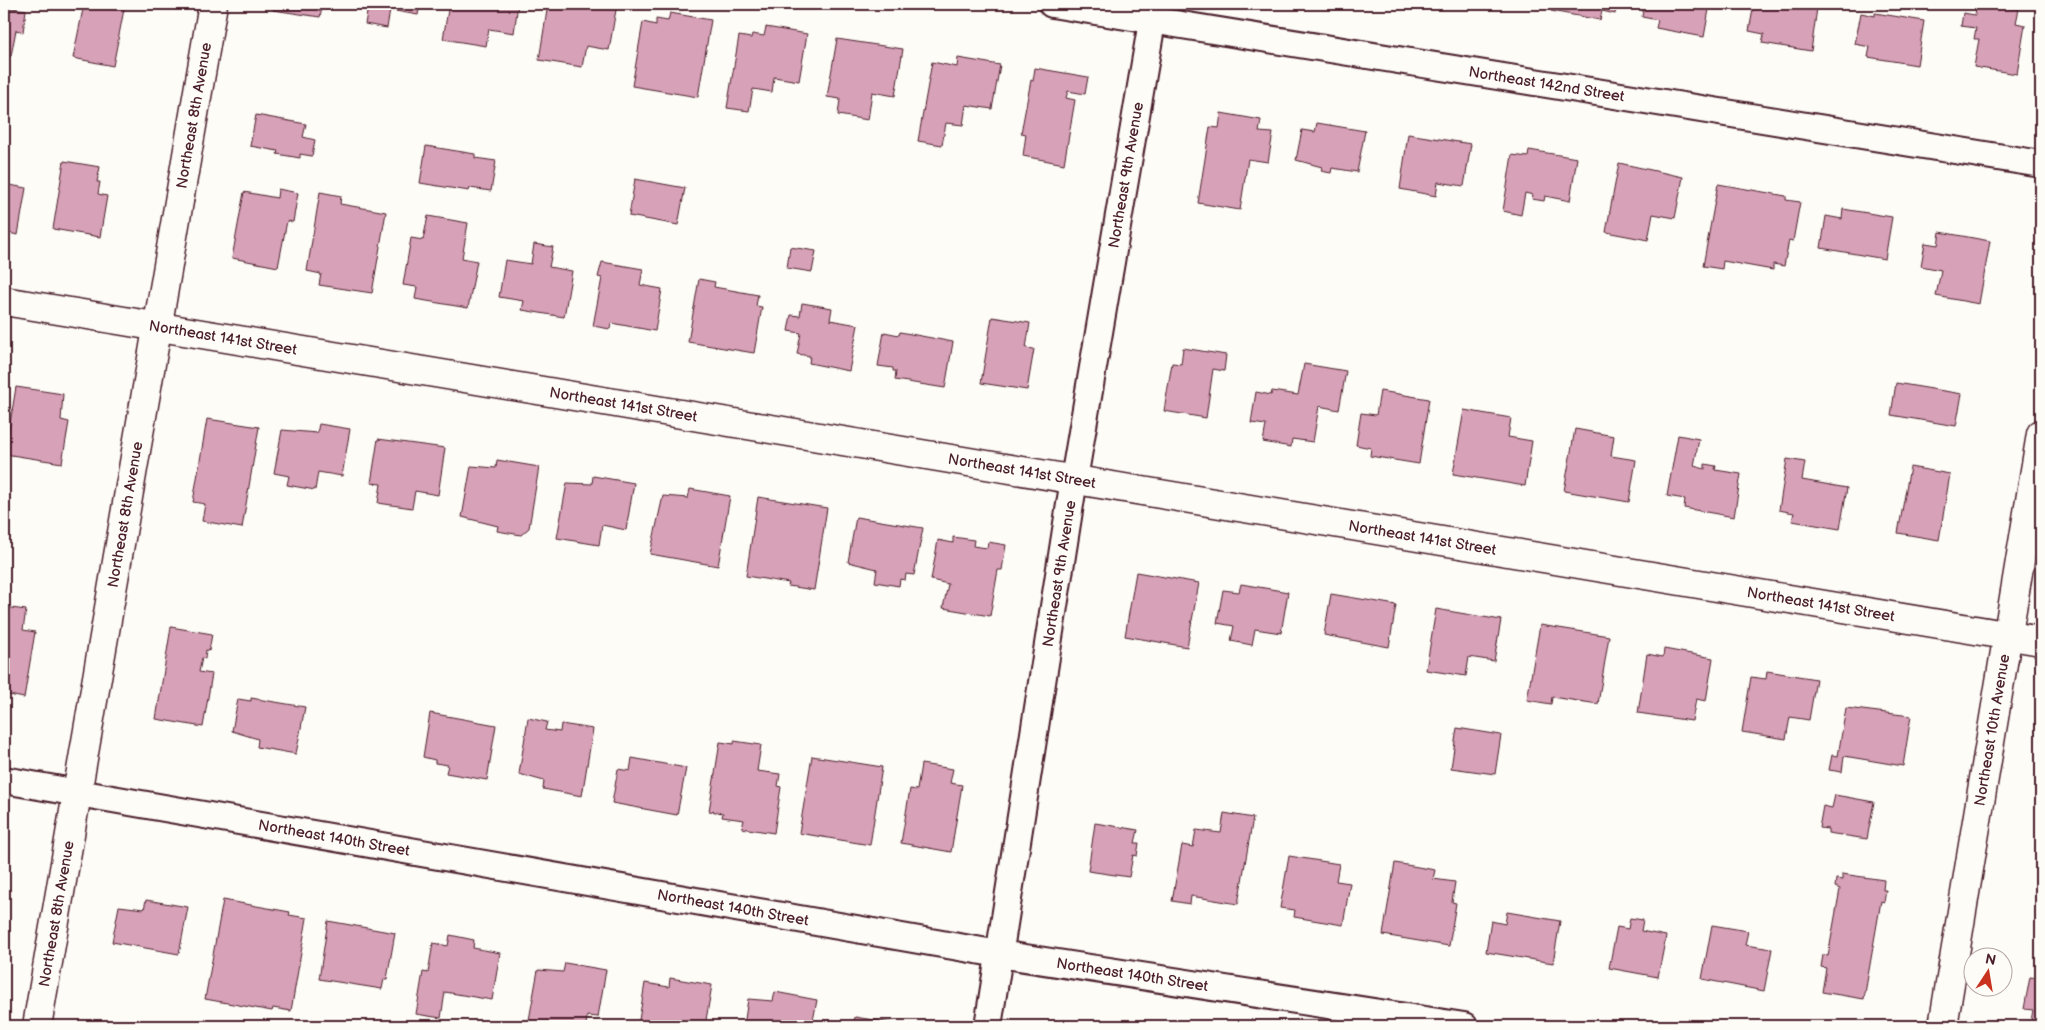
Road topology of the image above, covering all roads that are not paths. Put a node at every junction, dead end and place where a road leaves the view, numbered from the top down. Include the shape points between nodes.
1 (213, 4) edge
2 (1052, 4) edge
3 (1154, 12) edge
4 (2041, 164) edge
5 (4, 301) edge
6 (156, 326) junction
7 (2041, 434) edge
8 (1074, 479) junction
9 (2007, 636) junction
10 (2041, 641) edge
11 (4, 780) edge
12 (76, 792) junction
13 (999, 954) junction
14 (37, 1026) edge
15 (988, 1026) edge
16 (1464, 1026) edge
17 (1942, 1026) edge

1 - 6 street, Northeast 8th Avenue
2 - 3 street, Northeast 142nd Street
3 - 4 street, Northeast 142nd Street
3 - 8 street, Northeast 9th Avenue
5 - 6 street, Northeast 141st Street
6 - 8 street, Northeast 141st Street
6 - 12 street, Northeast 8th Avenue
7 - 9 street, Northeast 10th Avenue
8 - 9 street, Northeast 141st Street
8 - 13 street, Northeast 9th Avenue
9 - 10 street, Northeast 141st Street
9 - 17 street, Northeast 10th Avenue
11 - 12 street, Northeast 140th Street
12 - 13 street, Northeast 140th Street
12 - 14 street, Northeast 8th Avenue
13 - 15 street, Northeast 9th Avenue
13 - 16 street, Northeast 140th Street

